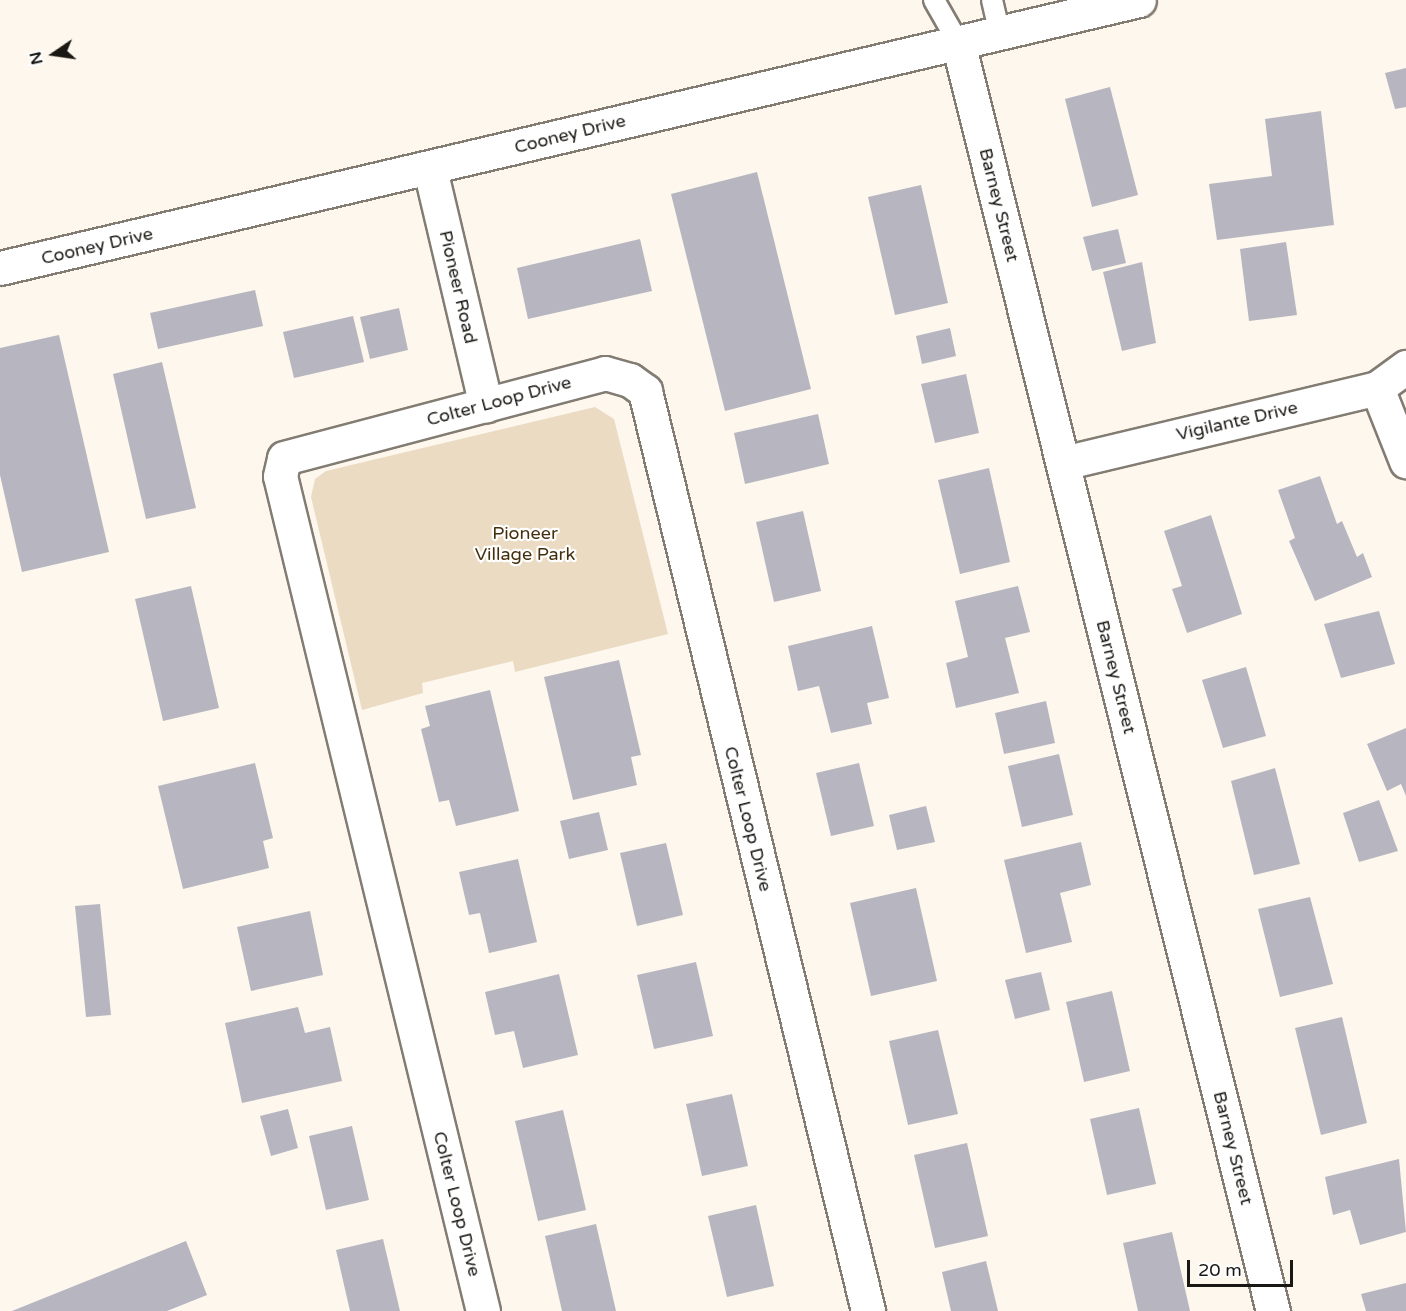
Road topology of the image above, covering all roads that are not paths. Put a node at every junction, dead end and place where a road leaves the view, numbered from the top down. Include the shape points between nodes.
1 (934, 0) edge
2 (992, 0) edge
3 (1139, 0) edge
4 (1000, 35) junction
5 (958, 42) junction
6 (430, 168) junction
7 (0, 267) edge
8 (1406, 367) edge
9 (1377, 388) junction
10 (486, 405) junction
11 (1406, 461) edge
12 (1063, 463) junction
13 (483, 1311) edge
14 (868, 1311) edge
15 (1273, 1311) edge

1 - 5 lane
2 - 4 lane
3 - 4 street, Cooney Drive
4 - 5 street, Cooney Drive
5 - 6 street, Cooney Drive
5 - 12 street, Barney Street
6 - 7 street, Cooney Drive
6 - 10 street, Pioneer Road
8 - 9 street, Vigilante Drive
9 - 11 street
9 - 12 street, Vigilante Drive
10 - 13 street, Colter Loop Drive via 284,458 280,476
10 - 14 street, Colter Loop Drive via 605,373 630,380 645,391
12 - 15 street, Barney Street

